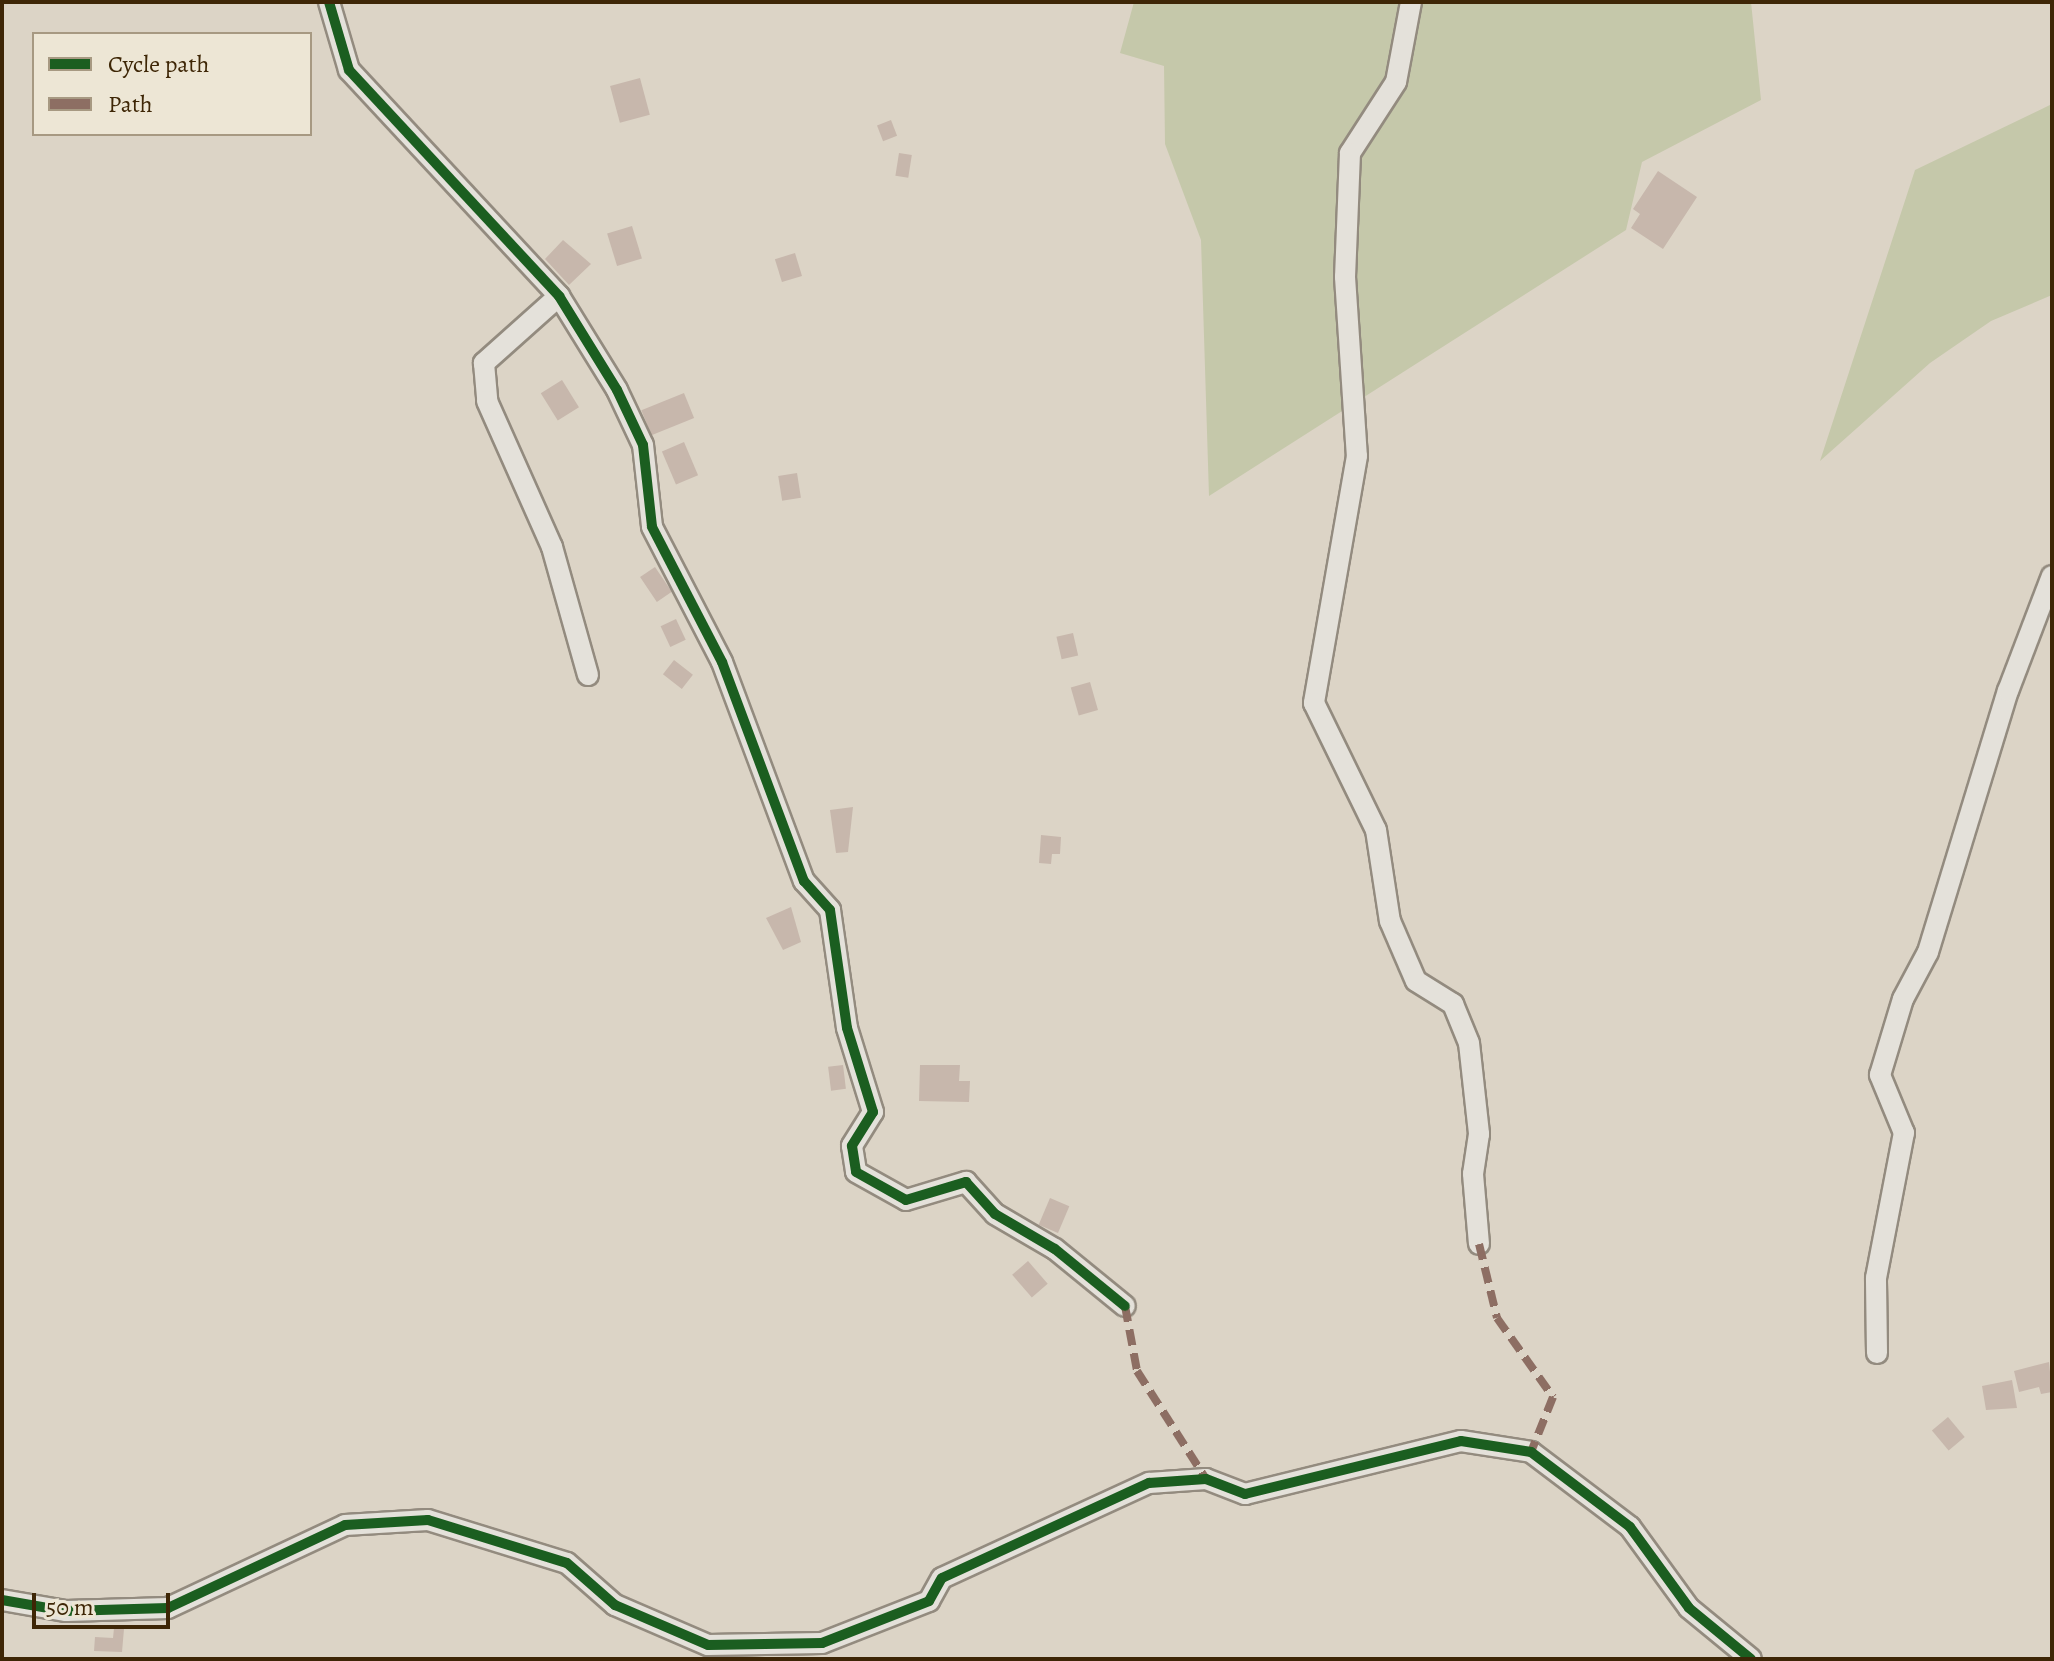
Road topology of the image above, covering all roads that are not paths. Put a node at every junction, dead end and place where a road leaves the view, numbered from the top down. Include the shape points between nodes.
1 (329, 2) edge
2 (1411, 2) edge
3 (559, 296) junction
4 (2052, 576) edge
5 (588, 675) dead end
6 (1479, 1244) dead end
7 (1125, 1306) dead end
8 (1877, 1353) dead end
9 (2, 1600) edge
10 (1751, 1659) edge

1 - 3 street via 349,70
2 - 6 street via 1396,82 1350,153 1345,277 1357,456 1314,703 1376,830 1390,921 1416,981 1453,1004 1469,1043 1479,1134 1473,1174
3 - 5 street via 484,363 487,401 552,547
3 - 7 street via 617,390 643,445 652,527 722,662 804,881 830,910 847,1028 873,1112 852,1146 856,1172 906,1200 966,1182 995,1214 1075,1263
4 - 8 street via 2008,691 1928,952 1903,999 1880,1075 1904,1133 1876,1278
9 - 10 street via 66,1611 168,1608 345,1525 428,1520 567,1563 615,1605 708,1645 822,1643 929,1601 942,1578 1149,1483 1206,1479 1245,1494 1461,1441 1531,1452 1630,1527 1689,1608

